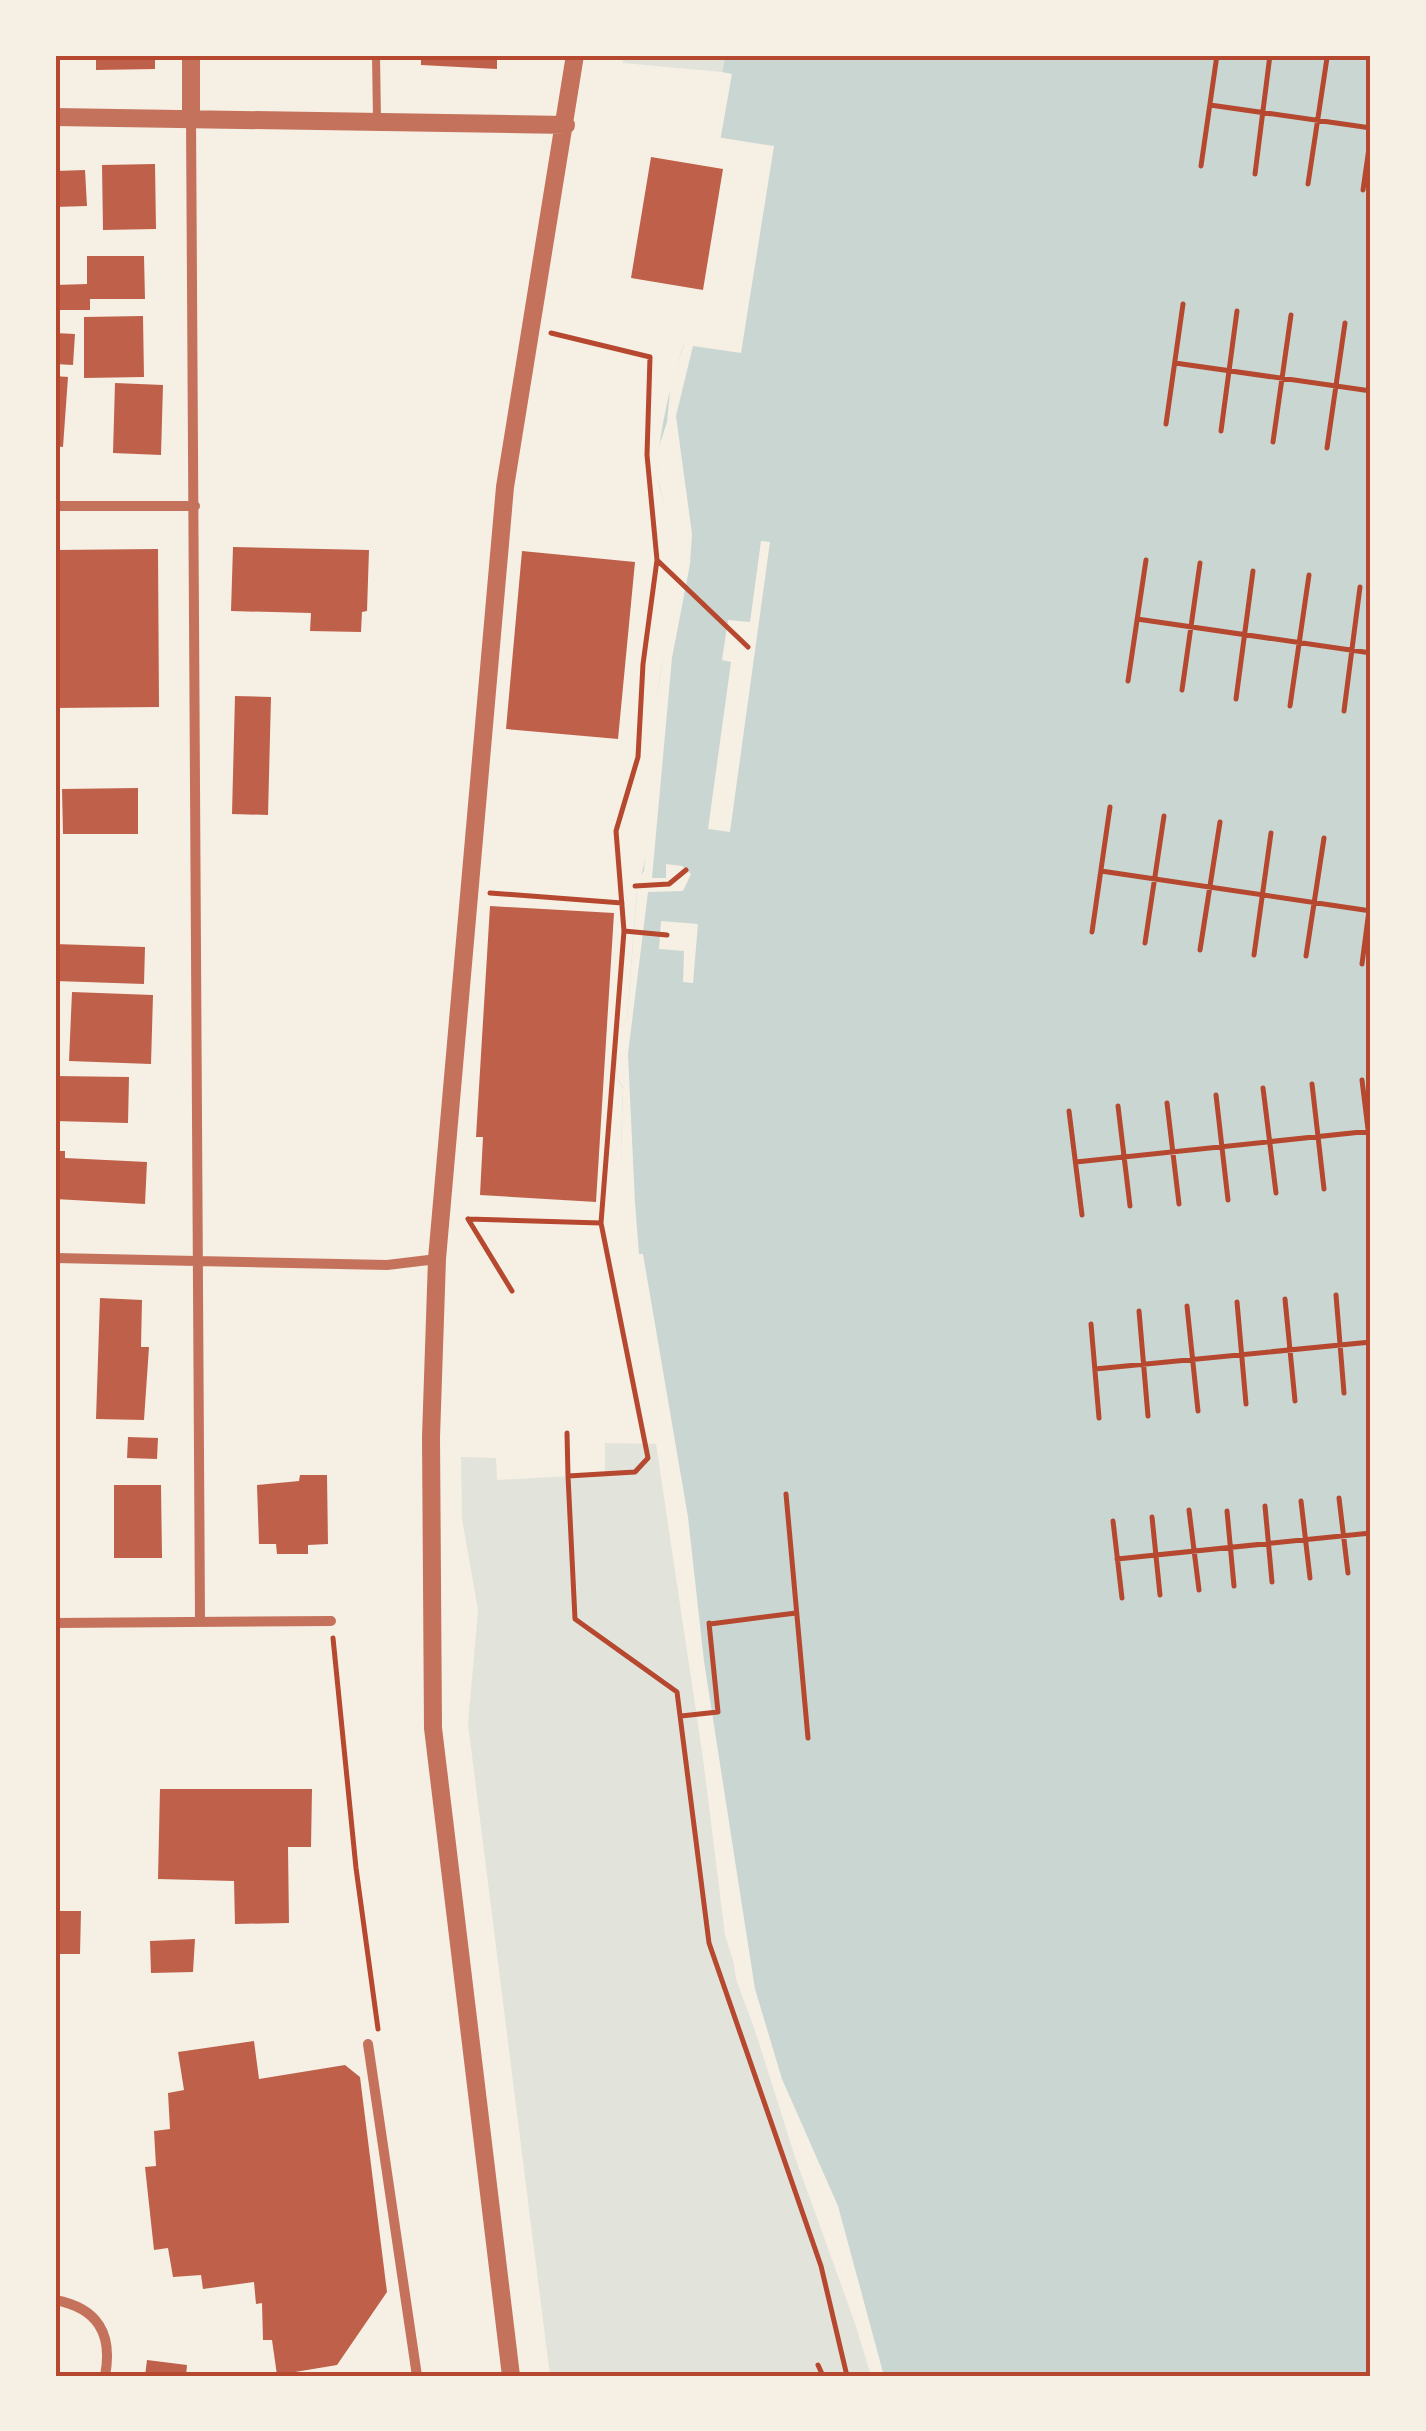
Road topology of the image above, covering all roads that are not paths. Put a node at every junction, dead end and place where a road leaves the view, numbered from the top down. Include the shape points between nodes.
1 (191, 55) edge
2 (376, 55) edge
3 (575, 55) edge
4 (55, 117) edge
5 (192, 118) junction
6 (376, 120) junction
7 (566, 125) junction
8 (55, 506) edge
9 (194, 506) junction
10 (55, 1258) edge
11 (437, 1258) junction
12 (201, 1264) junction
13 (200, 1620) junction
14 (331, 1622) road end
15 (55, 1623) edge
16 (368, 2044) road end
17 (55, 2300) edge
18 (105, 2376) edge
19 (417, 2376) edge
20 (512, 2376) edge

1 - 5 street
2 - 6 lane
3 - 7 street
4 - 5 street
5 - 6 street
5 - 9 street
6 - 7 street
7 - 11 street via 504,487
8 - 9 street
9 - 12 street
10 - 12 street
11 - 12 street via 386,1265
11 - 20 street via 433,1728
12 - 13 street
13 - 14 street
13 - 15 street
16 - 19 street
17 - 18 street via 88,2312 104,2329 110,2352

